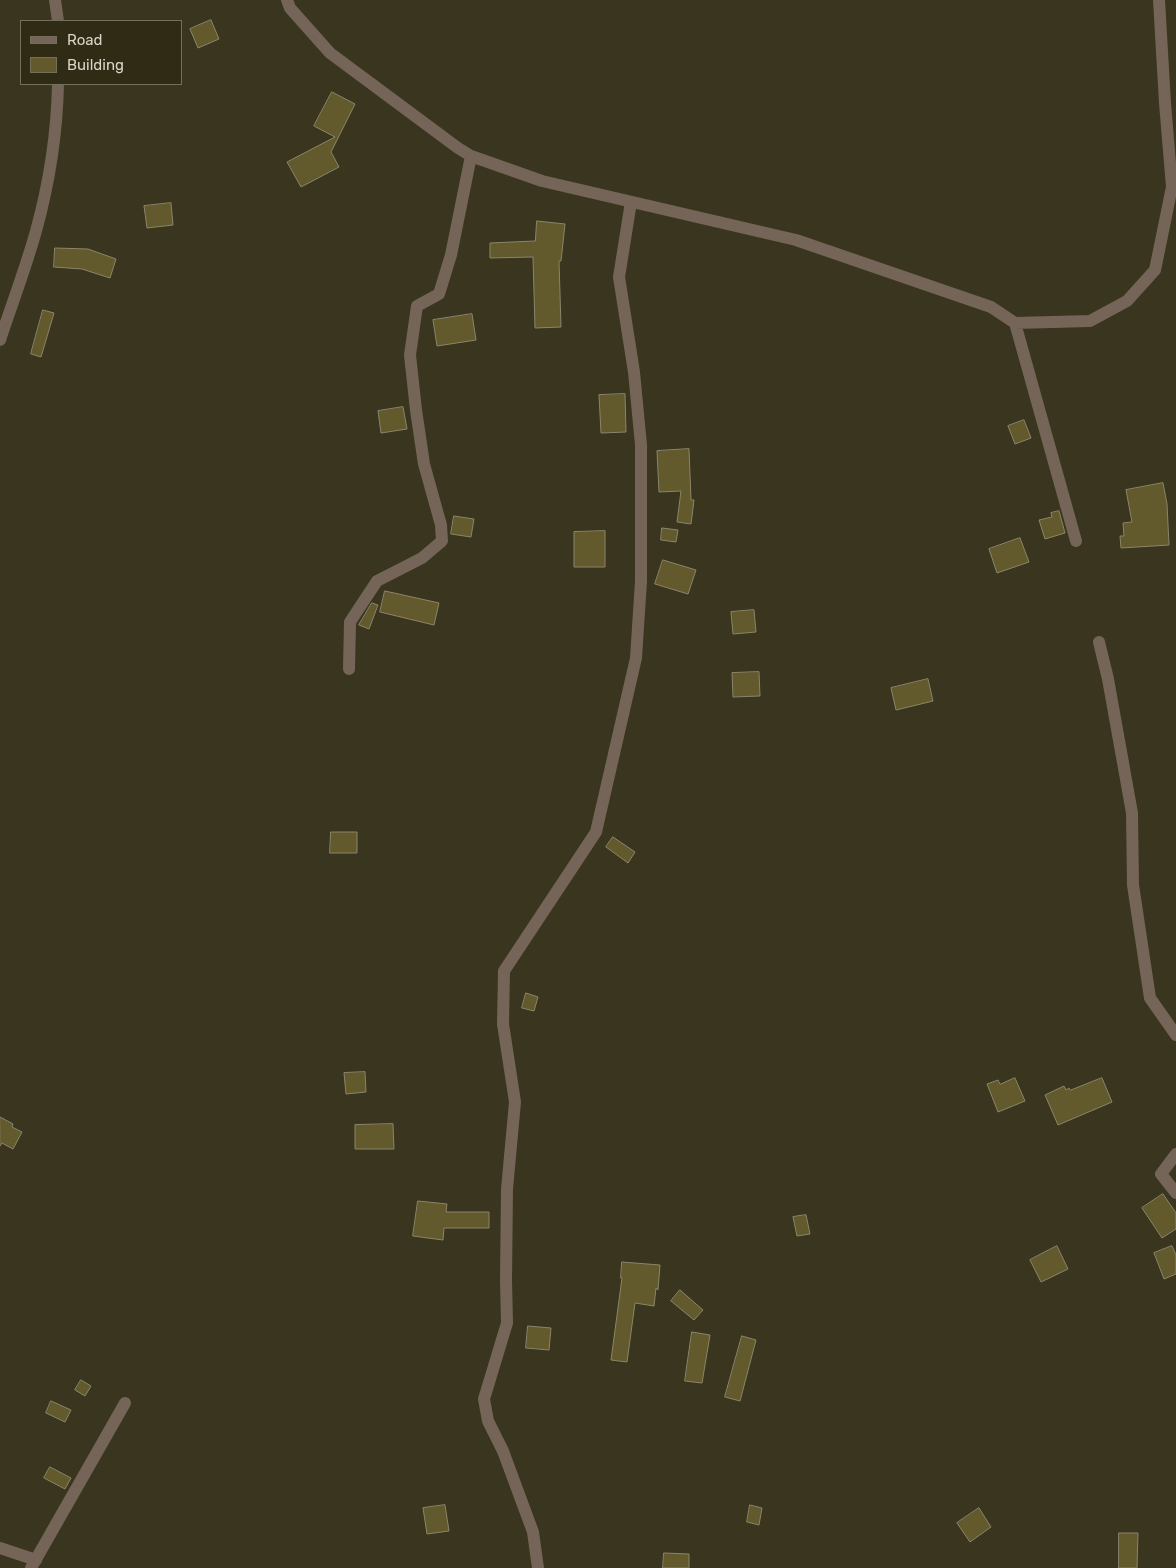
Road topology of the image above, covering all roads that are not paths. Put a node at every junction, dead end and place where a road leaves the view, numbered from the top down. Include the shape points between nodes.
1 (55, 0) edge
2 (287, 0) edge
3 (1159, 0) edge
4 (58, 20) edge
5 (58, 85) edge
6 (471, 156) junction
7 (631, 202) junction
8 (1015, 323) junction
9 (0, 340) edge
10 (1076, 541) dead end
11 (1099, 642) dead end
12 (349, 669) dead end
13 (1176, 1035) edge
14 (1176, 1154) edge
15 (1176, 1192) edge
16 (125, 1404) dead end
17 (0, 1548) edge
18 (33, 1564) edge
19 (538, 1568) edge

1 - 4 street
2 - 6 street via 290,8 330,54
3 - 8 street via 1172,187 1155,270 1127,301 1090,321
5 - 9 street via 50,159 36,230
6 - 7 street via 542,181
6 - 12 street via 451,255 439,294 416,306 410,356 424,464 441,525 442,541 422,558 377,581 350,622
7 - 8 street via 796,240 990,307
7 - 19 street via 620,277 641,445 641,581 636,658 596,832 504,971 503,1024 515,1102 507,1189 507,1323 484,1399 488,1421 503,1451 533,1532
8 - 10 street
11 - 13 street via 1132,813 1133,885 1150,998
14 - 15 street via 1161,1174
16 - 18 street
17 - 18 street

